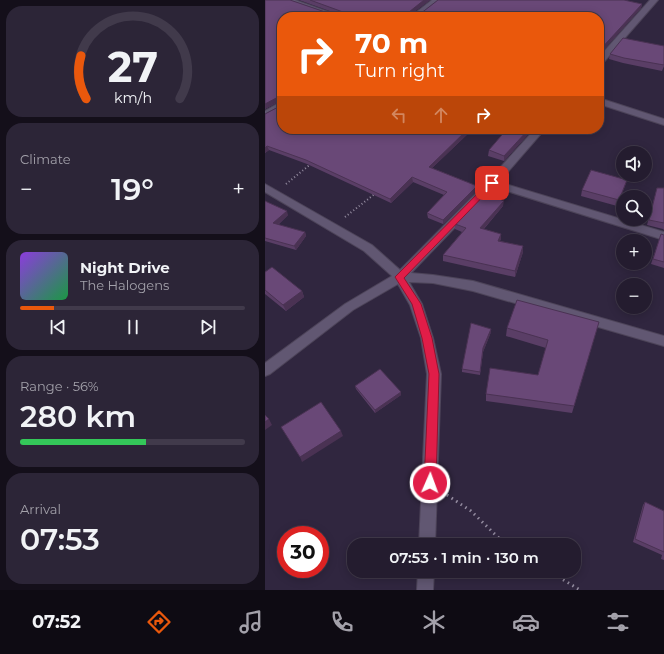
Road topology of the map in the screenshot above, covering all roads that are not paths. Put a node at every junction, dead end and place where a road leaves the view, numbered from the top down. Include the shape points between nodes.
1 (288, 0) edge
2 (437, 0) edge
3 (653, 0) edge
4 (324, 12) edge
5 (421, 12) edge
6 (619, 39) junction
7 (632, 41) edge
8 (604, 56) edge
9 (604, 103) edge
10 (277, 107) edge
11 (265, 115) edge
12 (664, 122) edge
13 (536, 134) edge
14 (492, 183) junction
15 (270, 190) edge
16 (664, 236) edge
17 (399, 277) junction
18 (664, 341) edge
19 (265, 370) edge
20 (427, 538) edge
21 (426, 578) edge
22 (425, 590) edge

1 - 4 street
2 - 5 street
3 - 6 street
6 - 7 street
6 - 8 street
9 - 12 street
10 - 11 street
13 - 14 street
14 - 16 street
14 - 17 street
15 - 17 street via 368,248
17 - 18 street via 473,286
17 - 19 street via 349,307
17 - 20 street via 416,304 427,338 434,374
21 - 22 street

